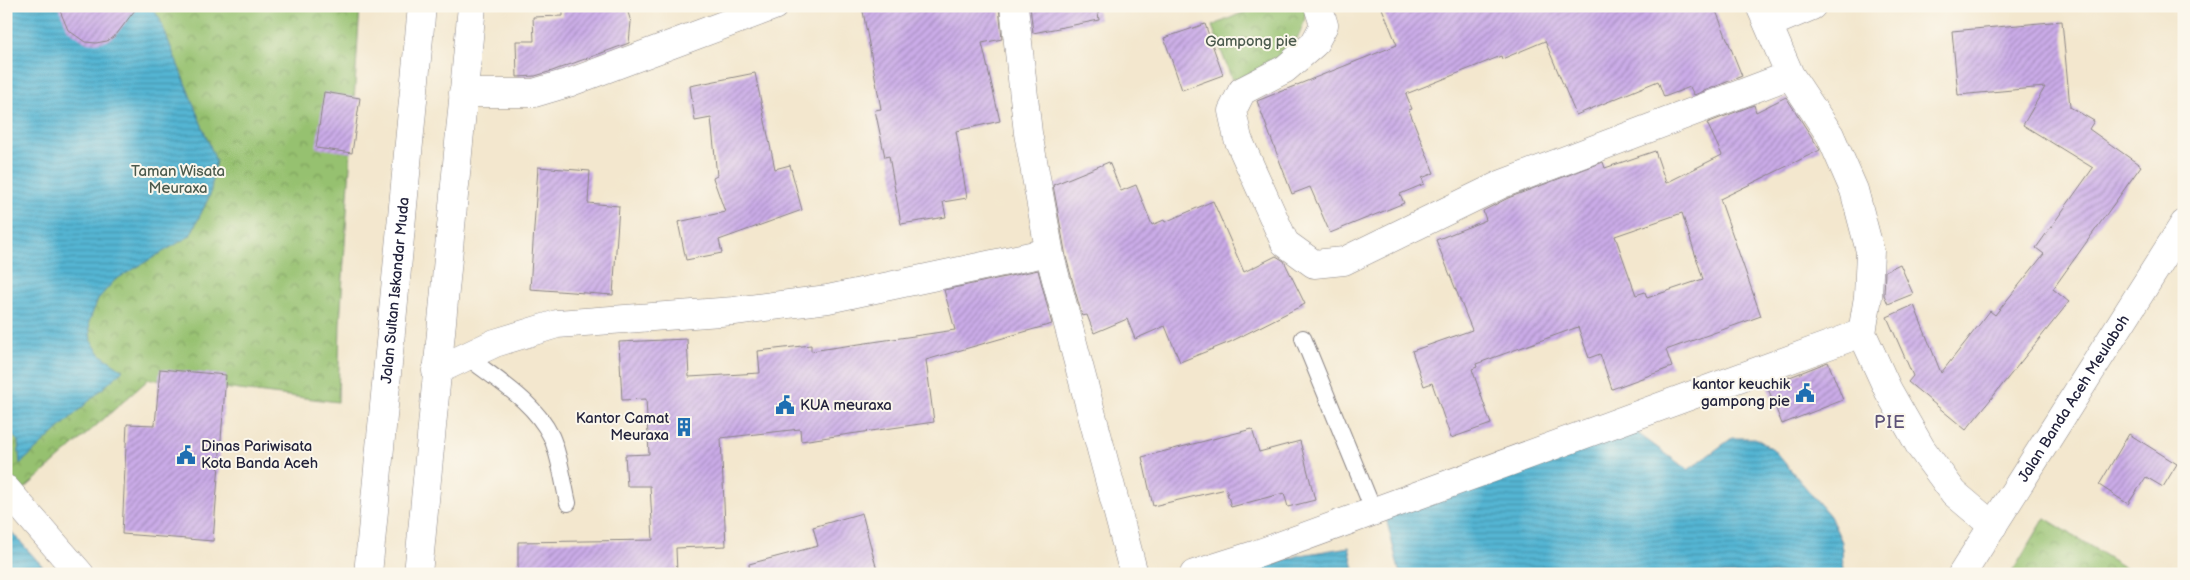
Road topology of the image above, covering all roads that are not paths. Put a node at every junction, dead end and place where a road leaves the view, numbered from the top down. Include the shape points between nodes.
1 (422, 6) edge
2 (472, 6) edge
3 (774, 6) edge
4 (1014, 6) edge
5 (1318, 6) edge
6 (1812, 6) edge
7 (1765, 15) edge
8 (1790, 75) junction
9 (463, 93) junction
10 (2184, 224) edge
11 (1049, 252) junction
12 (1862, 333) junction
13 (1303, 338) dead end
14 (465, 356) junction
15 (436, 371) junction
16 (6, 489) edge
17 (568, 503) dead end
18 (1374, 512) junction
19 (1993, 526) junction
20 (80, 574) edge
21 (368, 574) edge
22 (418, 574) edge
23 (1134, 574) edge
24 (1194, 574) edge
25 (1962, 574) edge

1 - 21 main road, Jalan Sultan Iskandar Muda
2 - 9 main road
3 - 9 main road via 534,93
4 - 11 main road via 1028,132
5 - 8 main road via 1324,25 1314,44 1284,69 1242,91 1232,111 1238,138 1285,243 1319,265 1344,262 1502,184
6 - 7 main road
7 - 8 main road
8 - 12 main road via 1830,135 1854,190 1870,251
9 - 15 main road
10 - 19 main road, Jalan Banda Aceh Meulaboh
11 - 14 main road via 828,299 734,311 557,324
11 - 23 main road
12 - 18 main road
12 - 19 main road via 1888,390 1921,448 1954,493
13 - 18 lane
14 - 15 main road
14 - 17 lane via 522,398 538,415 552,437
15 - 22 main road
16 - 20 main road
18 - 24 main road
19 - 25 main road, Jalan Banda Aceh Meulaboh

